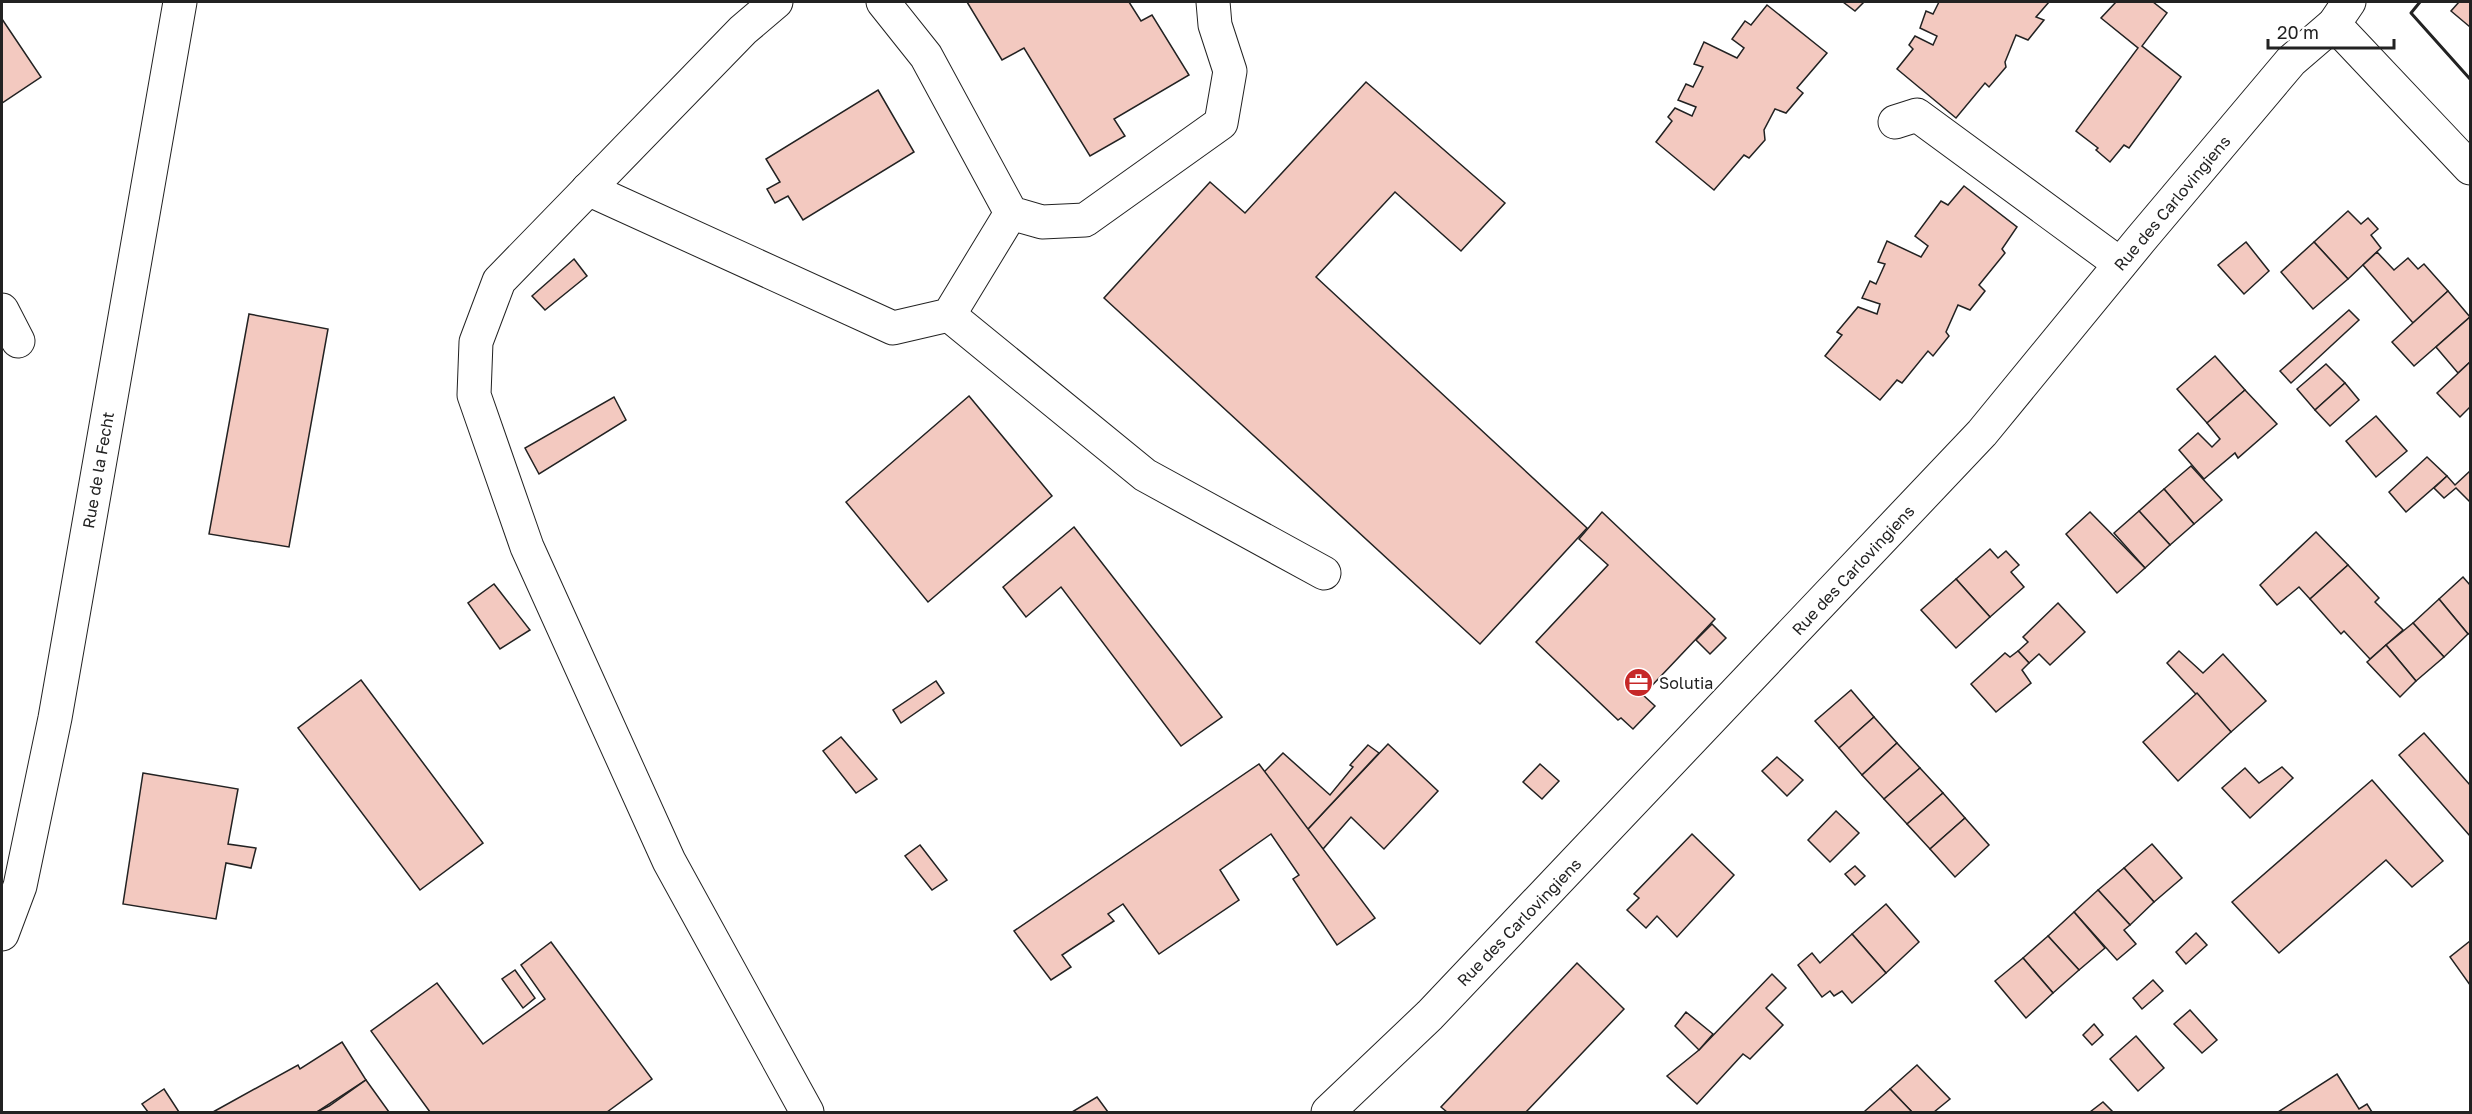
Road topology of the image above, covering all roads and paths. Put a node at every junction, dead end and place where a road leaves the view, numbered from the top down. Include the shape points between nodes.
1 (180, 2) edge
2 (776, 2) edge
3 (883, 2) edge
4 (1213, 2) edge
5 (2342, 13) edge
6 (1895, 122) dead end
7 (2470, 168) edge
8 (588, 189) junction
9 (1011, 213) junction
10 (2120, 264) junction
11 (2, 310) edge
12 (949, 315) junction
13 (18, 341) dead end
14 (1324, 573) dead end
15 (4, 923) edge
16 (807, 1113) edge
17 (1328, 1113) edge

1 - 15 street, Rue de la Fecht via 55,718 20,886
2 - 8 street via 743,30
3 - 9 street via 926,56
4 - 9 street via 1215,25 1230,71 1221,123 1085,220 1042,222
5 - 7 street
5 - 10 street, Rue des Carlovingiens via 2291,61
6 - 10 street via 1917,115
8 - 12 street via 893,328
8 - 16 street via 499,281 476,342 474,395 527,547 669,861
9 - 12 street
10 - 17 street, Rue des Carlovingiens via 1983,433 1430,1015
11 - 13 street
12 - 14 street via 1145,475

